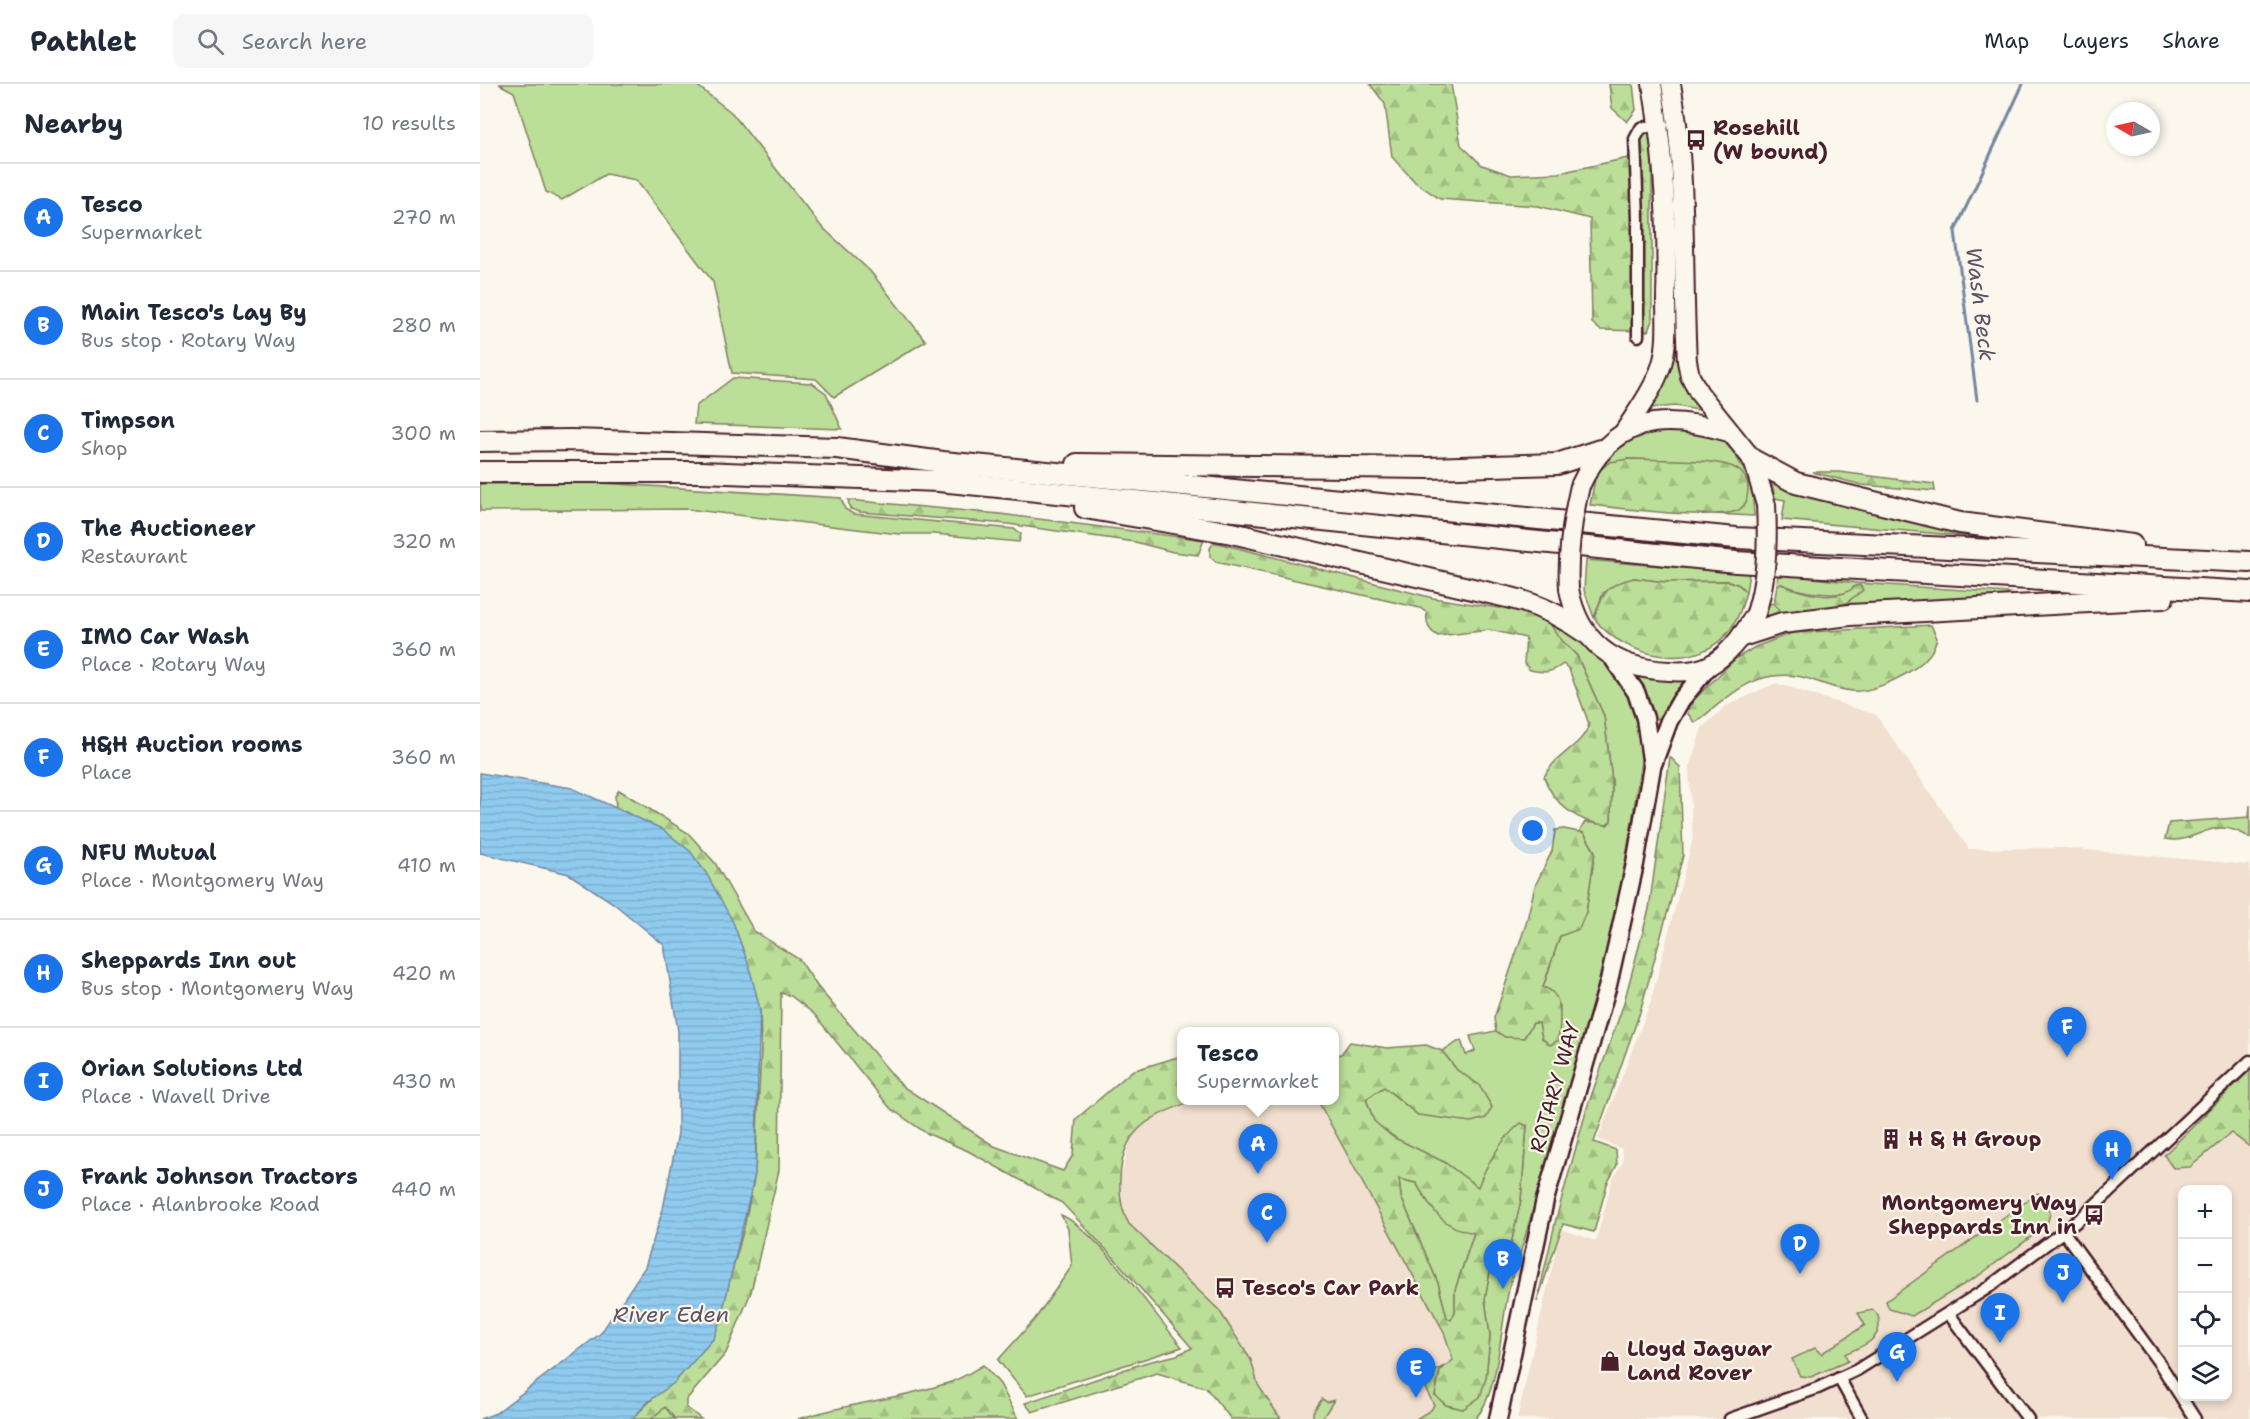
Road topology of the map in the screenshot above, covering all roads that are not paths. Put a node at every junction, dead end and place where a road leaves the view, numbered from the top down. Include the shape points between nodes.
1 (1652, 84) edge
2 (1671, 84) edge
3 (1678, 124) junction
4 (1659, 126) junction
5 (1638, 336) dead end
6 (1624, 432) junction
7 (1729, 432) junction
8 (480, 441) edge
9 (1600, 450) junction
10 (1753, 460) junction
11 (480, 472) edge
12 (941, 472) junction
13 (2250, 561) edge
14 (2250, 593) edge
15 (1586, 633) junction
16 (1742, 636) junction
17 (1614, 660) junction
18 (1710, 665) junction
19 (1652, 767) junction
20 (2250, 1062) edge
21 (2063, 1231) junction
22 (1948, 1314) junction
23 (1839, 1378) junction
24 (1498, 1419) edge
25 (1730, 1419) edge
26 (1862, 1419) edge
27 (2028, 1419) edge
28 (2194, 1419) edge

1 - 4 highway
2 - 3 highway
3 - 4 street
3 - 7 highway via 1687,361 1699,393
4 - 5 street via 1641,128 1635,139
4 - 6 highway via 1667,261 1666,339 1662,363 1649,394
6 - 7 highway via 1656,422 1695,422
6 - 9 highway
7 - 10 highway
8 - 12 highway via 837,448
9 - 12 highway via 1557,464
9 - 15 highway, bridge via 1580,486 1574,511 1569,589 1574,613
10 - 13 highway via 1796,483 1960,523
10 - 16 highway, bridge via 1766,505 1768,532 1762,596
11 - 12 highway via 701,472 835,478
12 - 13 highway via 1736,538
12 - 14 highway via 1736,562
12 - 15 highway via 1232,533 1537,604
14 - 16 highway via 1851,615 1782,623
15 - 17 highway
16 - 18 highway
17 - 18 highway via 1649,670 1681,672
17 - 19 main road, ROTARY WAY via 1635,692 1645,718
18 - 19 main road, ROTARY WAY via 1669,721
19 - 24 main road, ROTARY WAY via 1608,985 1545,1200
20 - 21 street
21 - 22 street
21 - 28 street via 2160,1364
22 - 23 street
22 - 27 street
23 - 25 street
23 - 26 street

